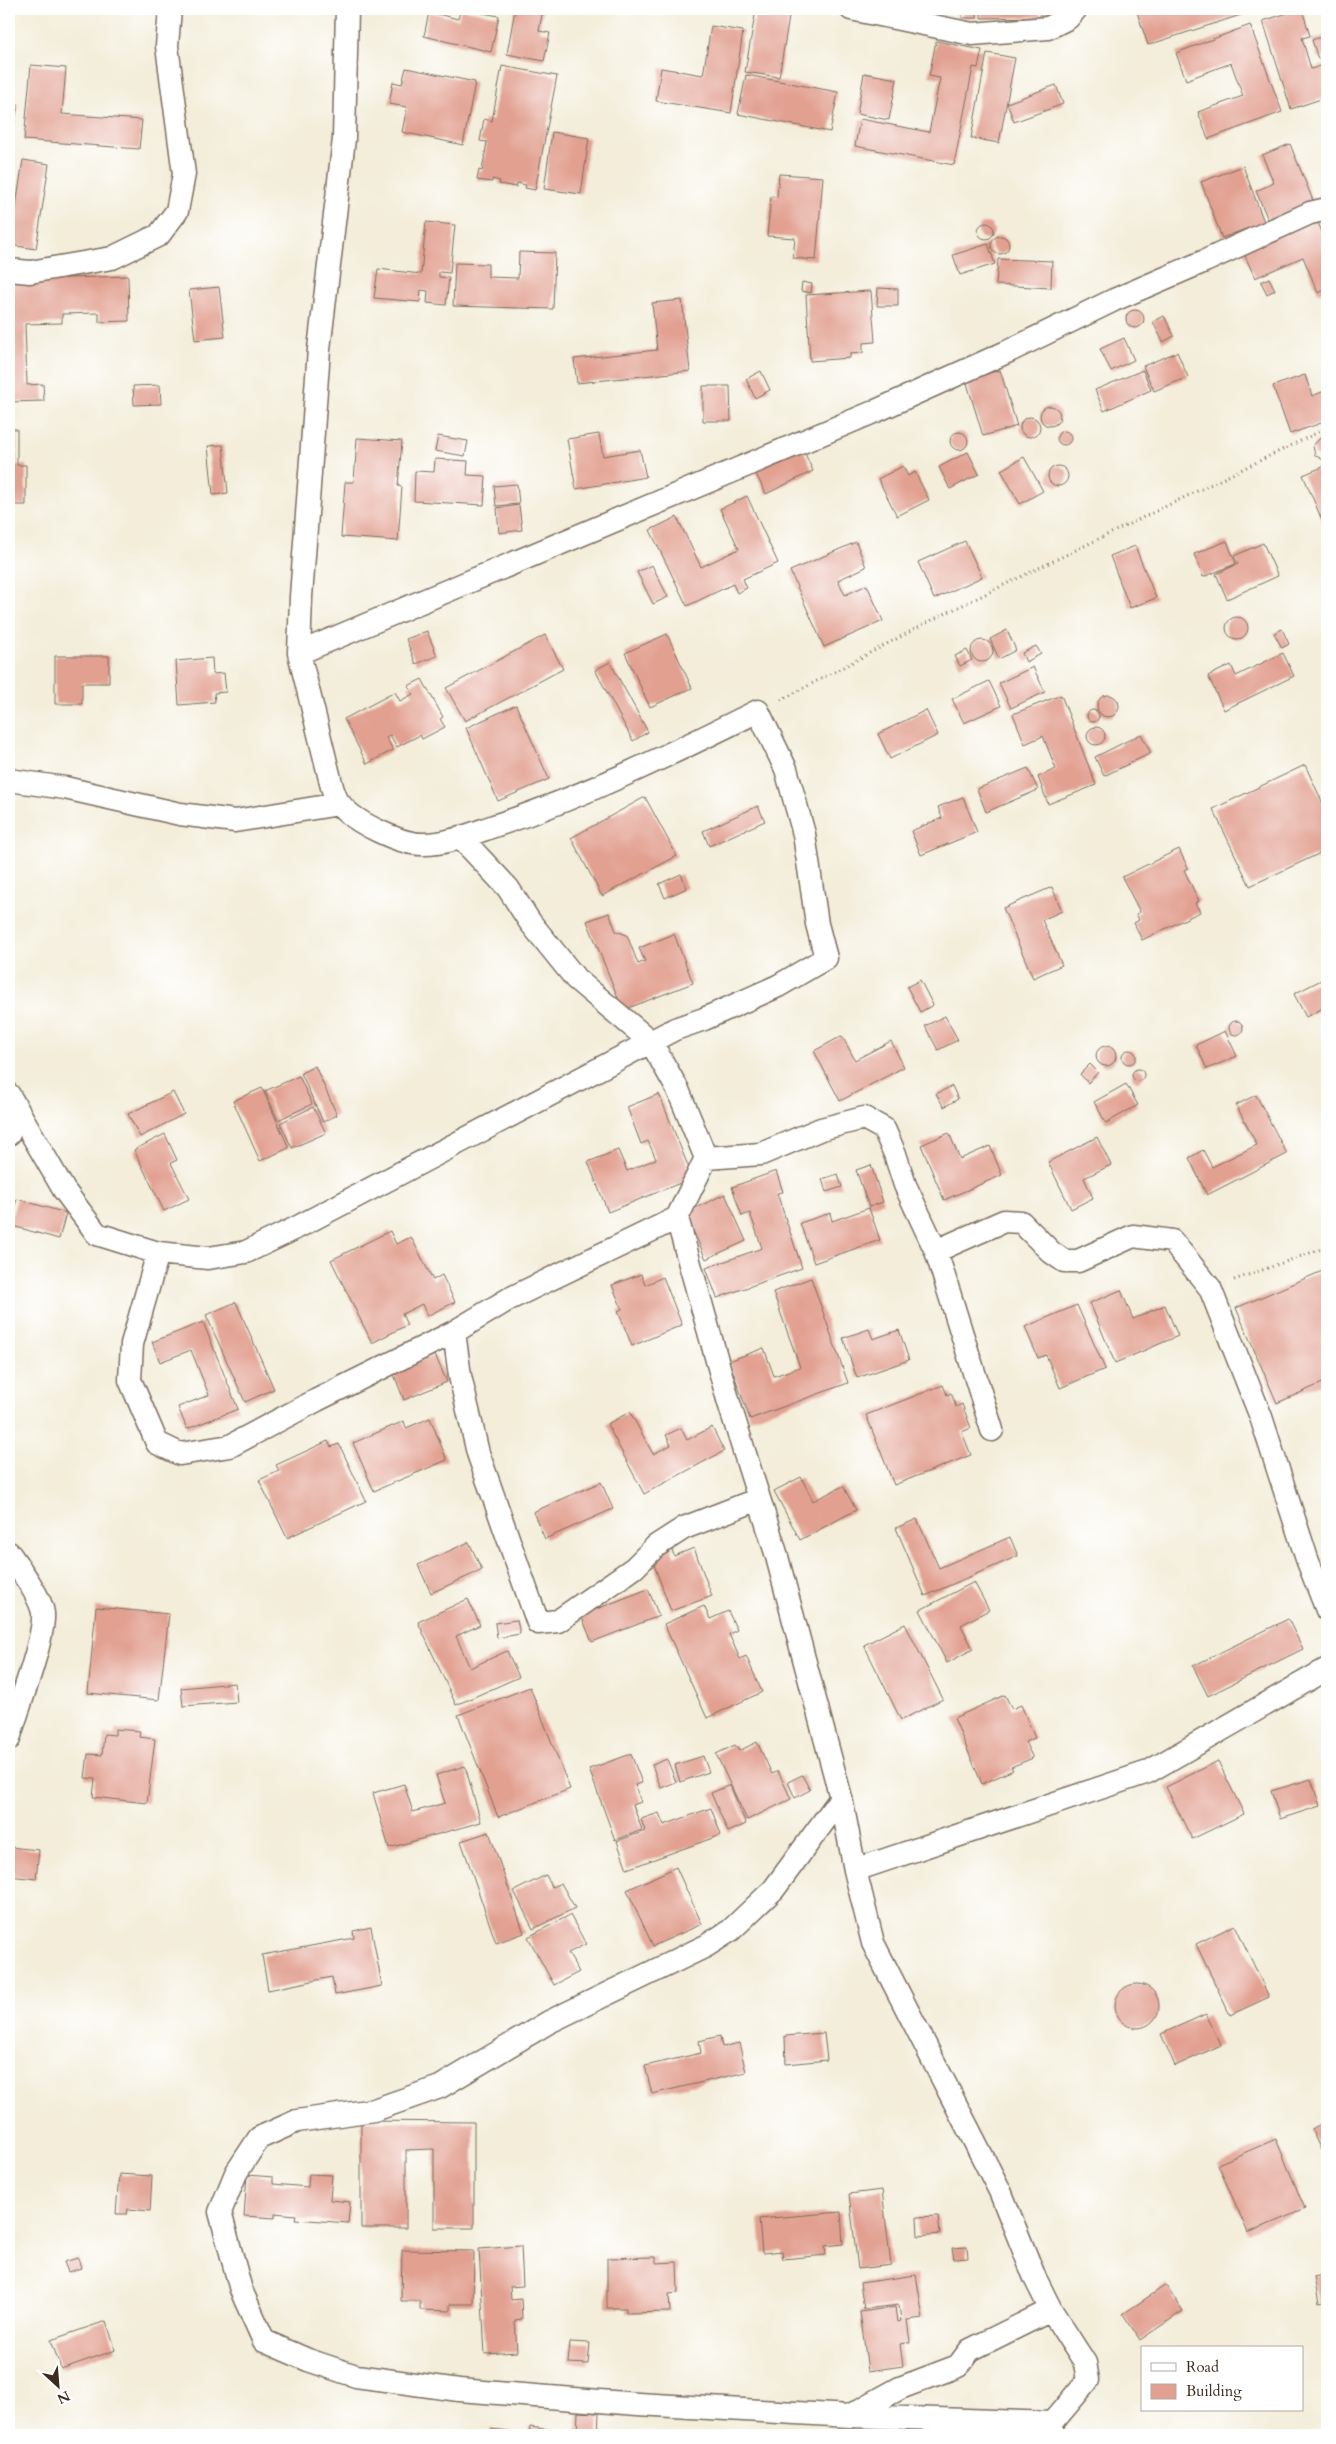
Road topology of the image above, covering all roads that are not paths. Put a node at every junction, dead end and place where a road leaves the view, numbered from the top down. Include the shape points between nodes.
1 (170, 9) edge
2 (347, 9) edge
3 (851, 9) edge
4 (1076, 9) edge
5 (1327, 209) edge
6 (9, 270) edge
7 (299, 653) junction
8 (9, 780) edge
9 (339, 804) junction
10 (460, 837) junction
11 (651, 1042) junction
12 (9, 1095) edge
13 (9, 1106) edge
14 (9, 1134) edge
15 (706, 1158) junction
16 (677, 1218) junction
17 (936, 1251) junction
18 (158, 1253) junction
19 (454, 1332) junction
20 (992, 1430) dead end
21 (759, 1499) junction
22 (9, 1553) edge
23 (1327, 1610) edge
24 (1327, 1670) edge
25 (9, 1738) edge
26 (841, 1798) junction
27 (854, 1870) junction
28 (1051, 2310) junction
29 (850, 2416) junction
30 (1052, 2429) edge

1 - 6 street via 167,46 184,174 177,211 159,235 112,258 30,272
2 - 7 street via 344,139 319,349
3 - 4 street via 972,34 1048,28 1068,18
5 - 7 street via 1310,213 1114,300 876,411
7 - 9 street
8 - 9 street via 65,788 180,814 235,821
9 - 10 street via 364,824 405,841 422,845
10 - 11 street via 508,888 530,922 576,979
10 - 11 street via 522,817 590,789 758,711 786,769 804,834 817,924 826,958 778,986
11 - 15 street via 678,1090
11 - 18 street via 246,1252 208,1258
12 - 18 street via 64,1190 97,1234
13 - 14 street
15 - 16 street
15 - 17 street via 761,1154 821,1129 864,1118 884,1129 905,1185
16 - 19 street via 509,1299
16 - 21 street
17 - 20 street
17 - 23 street via 1004,1221 1021,1222 1064,1261 1078,1261 1133,1236 1172,1241 1210,1288 1261,1417
18 - 19 street via 132,1344 130,1380 157,1443 180,1454 230,1446
19 - 21 street via 460,1376 478,1453 538,1623 558,1621 684,1528
21 - 26 street
22 - 25 street via 31,1586 43,1612 38,1641
24 - 27 street via 1148,1772
26 - 27 street
26 - 29 street via 774,1889 731,1930 706,1946 549,2022 440,2087 374,2110 297,2121 259,2138 236,2173 220,2212 241,2290 264,2341 356,2376 459,2390
27 - 28 street via 873,1943 1000,2191
28 - 29 street via 970,2350 958,2366 900,2388
28 - 30 street via 1085,2363 1088,2380
29 - 30 street

